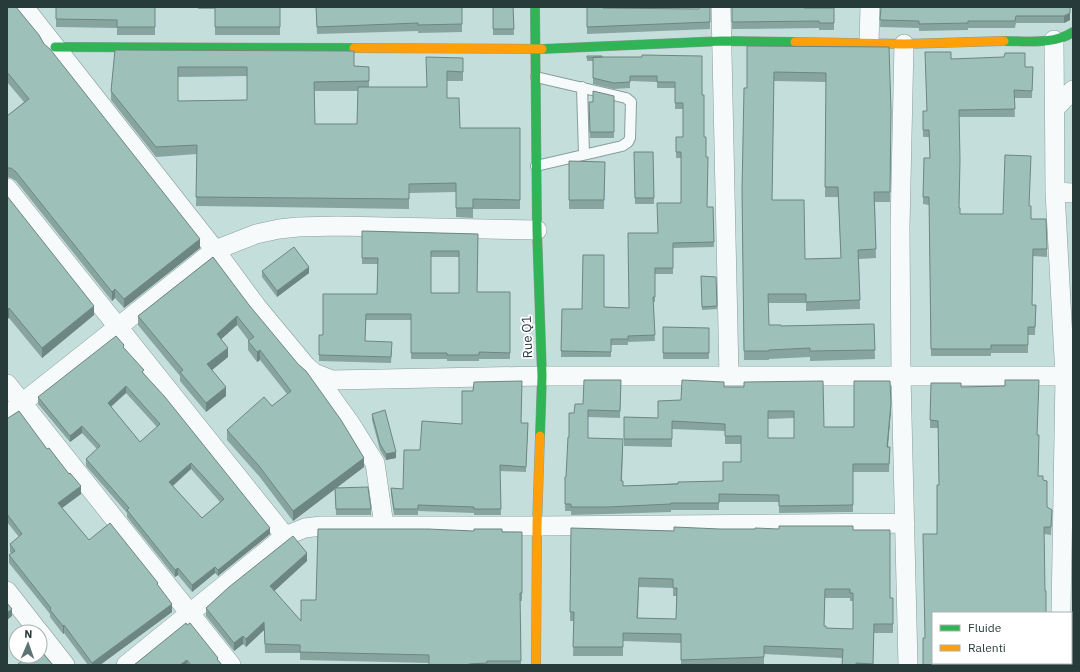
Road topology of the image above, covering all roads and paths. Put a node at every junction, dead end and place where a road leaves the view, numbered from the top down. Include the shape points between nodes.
1 (24, 7) edge
2 (535, 7) edge
3 (721, 7) edge
4 (870, 7) edge
5 (1073, 32) edge
6 (1054, 40) junction
7 (722, 41) junction
8 (869, 44) junction
9 (904, 44) junction
10 (55, 47) junction
11 (536, 49) junction
12 (536, 77) junction
13 (582, 87) junction
14 (1073, 90) edge
15 (1055, 108) junction
16 (584, 154) junction
17 (536, 166) junction
18 (7, 188) edge
19 (1064, 193) edge
20 (537, 230) junction
21 (215, 250) junction
22 (118, 326) junction
23 (314, 373) junction
24 (542, 376) junction
25 (729, 376) junction
26 (901, 376) junction
27 (1065, 376) junction
28 (7, 384) edge
29 (22, 403) junction
30 (7, 415) edge
31 (905, 523) junction
32 (384, 526) junction
33 (537, 526) junction
34 (285, 536) junction
35 (1067, 547) edge
36 (7, 592) edge
37 (1062, 612) edge
38 (190, 613) junction
39 (33, 624) edge
40 (48, 643) edge
41 (65, 665) edge
42 (126, 665) edge
43 (231, 665) edge
44 (536, 665) edge
45 (908, 665) edge

1 - 10 street
2 - 11 street, Rue Q1
3 - 7 street
4 - 8 street
5 - 6 street
6 - 9 street
6 - 15 street
7 - 8 street
7 - 11 street
7 - 25 street
8 - 9 street
9 - 26 street via 900,227
10 - 11 street
10 - 21 street
11 - 12 street, Rue Q1
12 - 13 lane
12 - 17 street, Rue Q1
13 - 16 lane
13 - 16 lane via 626,98 631,102 628,142 622,146
14 - 15 street
15 - 19 street
16 - 17 lane
17 - 20 street, Rue Q1
18 - 22 street
19 - 27 street
20 - 21 street via 298,227 256,234
20 - 24 street, Rue Q1
21 - 22 street
21 - 23 street via 257,307
22 - 29 street
22 - 34 street
23 - 24 street via 332,380
23 - 32 street via 375,463
24 - 25 street
24 - 33 street, Rue Q1
25 - 26 street
26 - 27 street
26 - 31 street
27 - 35 street
28 - 29 street
29 - 30 street
29 - 38 street
31 - 33 street
31 - 45 street
32 - 33 street
32 - 34 street via 321,526 305,528
33 - 44 street, Rue Q1
34 - 38 street
35 - 37 street
36 - 39 street
38 - 42 street
38 - 43 street
40 - 41 street

